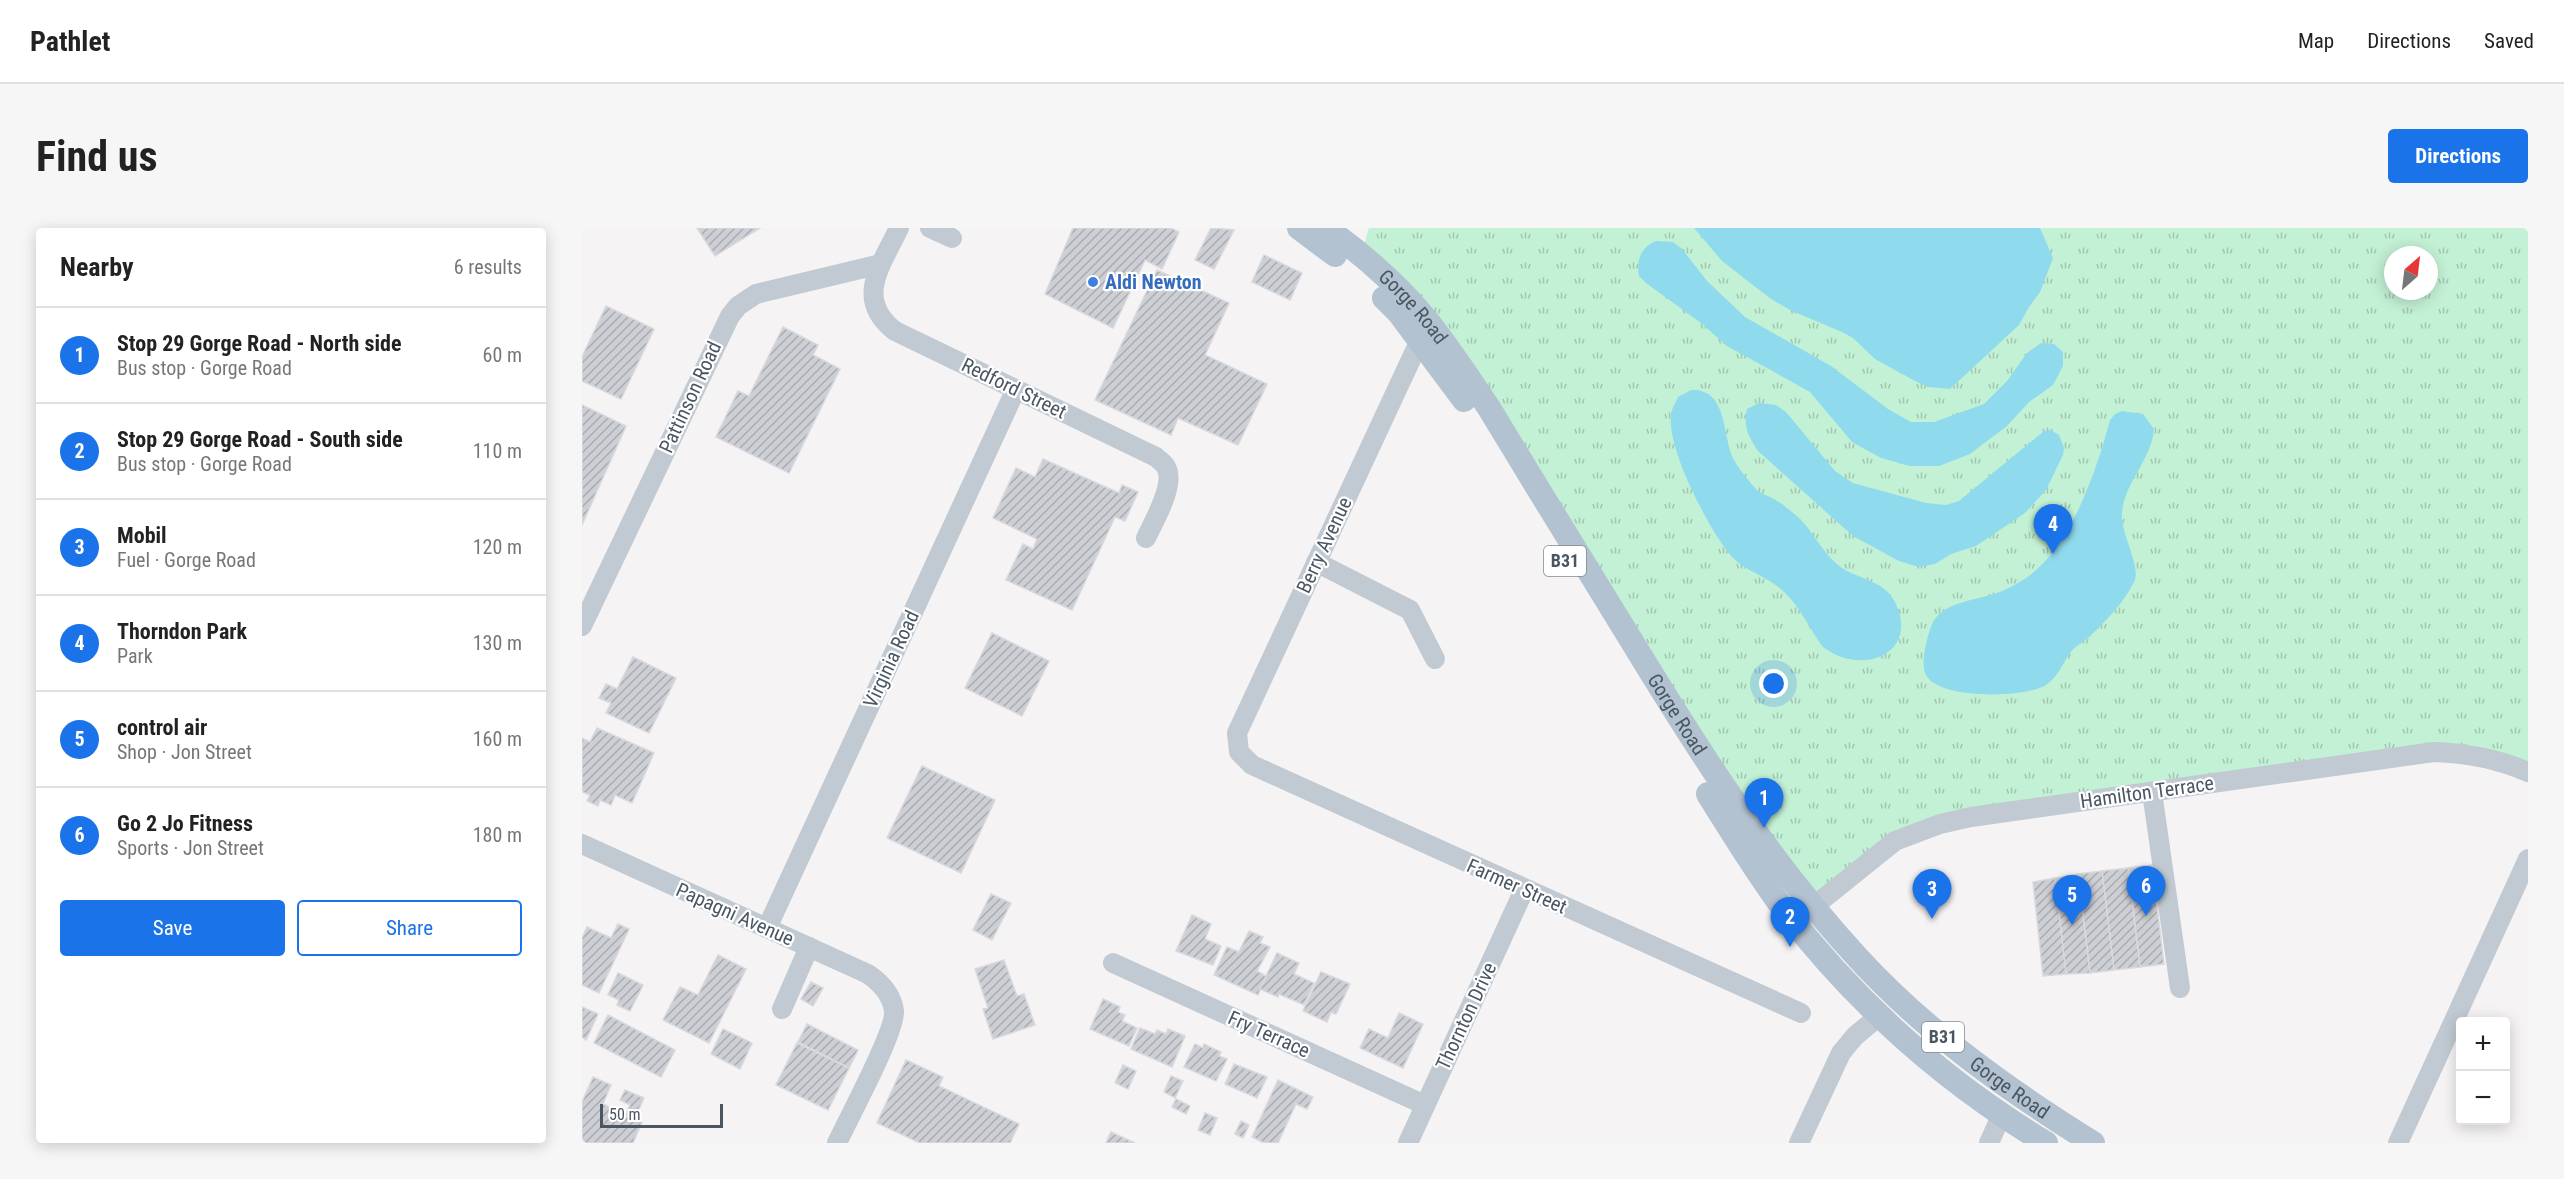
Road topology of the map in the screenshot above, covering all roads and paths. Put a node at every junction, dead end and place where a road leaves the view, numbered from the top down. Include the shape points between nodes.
1 (899, 228) edge
2 (930, 228) edge
3 (1299, 228) edge
4 (1326, 228) edge
5 (952, 238) dead end
6 (881, 264) junction
7 (1420, 340) junction
8 (1016, 389) junction
9 (1146, 538) dead end
10 (1316, 562) junction
11 (590, 586) edge
12 (582, 626) edge
13 (1435, 659) dead end
14 (1239, 752) joint
15 (2528, 772) edge
16 (2151, 792) junction
17 (582, 844) edge
18 (2528, 859) edge
19 (1524, 890) junction
20 (1813, 906) junction
21 (1796, 924) junction
22 (767, 928) junction
23 (808, 947) junction
24 (1113, 963) dead end
25 (2180, 988) dead end
26 (782, 1009) dead end
27 (1801, 1012) dead end
28 (1879, 1016) junction
29 (1425, 1105) junction
30 (2001, 1116) junction
31 (837, 1143) edge
32 (1408, 1143) edge
33 (1799, 1143) edge
34 (1989, 1143) edge
35 (2046, 1143) edge
36 (2093, 1143) edge
37 (2398, 1143) edge

1 - 6 street, Redford Street
2 - 5 street
3 - 7 main road, Gorge Road / B31 via 1361,276
4 - 20 main road, Gorge Road / B31 via 1361,255 1424,316 1459,363 1731,801
6 - 8 street, Redford Street via 872,294 882,321
6 - 11 street, Pattinson Road via 756,294 734,311
7 - 10 street, Berry Avenue
7 - 21 main road, Gorge Road / B31 via 1500,455 1710,797
8 - 9 street, Redford Street via 1119,437 1166,466 1170,479
8 - 22 street, Virginia Road
10 - 13 street via 1410,610
10 - 14 street, Berry Avenue via 1237,733
11 - 12 street, Pattinson Road
14 - 19 street, Farmer Street via 1252,765
15 - 16 street, Hamilton Terrace via 2485,758 2434,752
16 - 20 street, Hamilton Terrace via 1940,824 1895,841
16 - 25 street
17 - 22 street, Papagni Avenue
18 - 37 street
19 - 27 street, Farmer Street
19 - 29 street, Thornton Drive
20 - 21 street, Hamilton Terrace
20 - 36 main road, Gorge Road / B31 via 1910,1009 2016,1095
21 - 28 main road, Gorge Road / B31
22 - 23 street, Papagni Avenue
23 - 26 street
23 - 31 street, Papagni Avenue via 868,974 891,999 894,1022
24 - 29 street, Fry Terrace
28 - 30 main road, Gorge Road / B31
28 - 33 street via 1841,1053
29 - 32 street, Thornton Drive
30 - 34 street
30 - 35 main road, Gorge Road / B31

